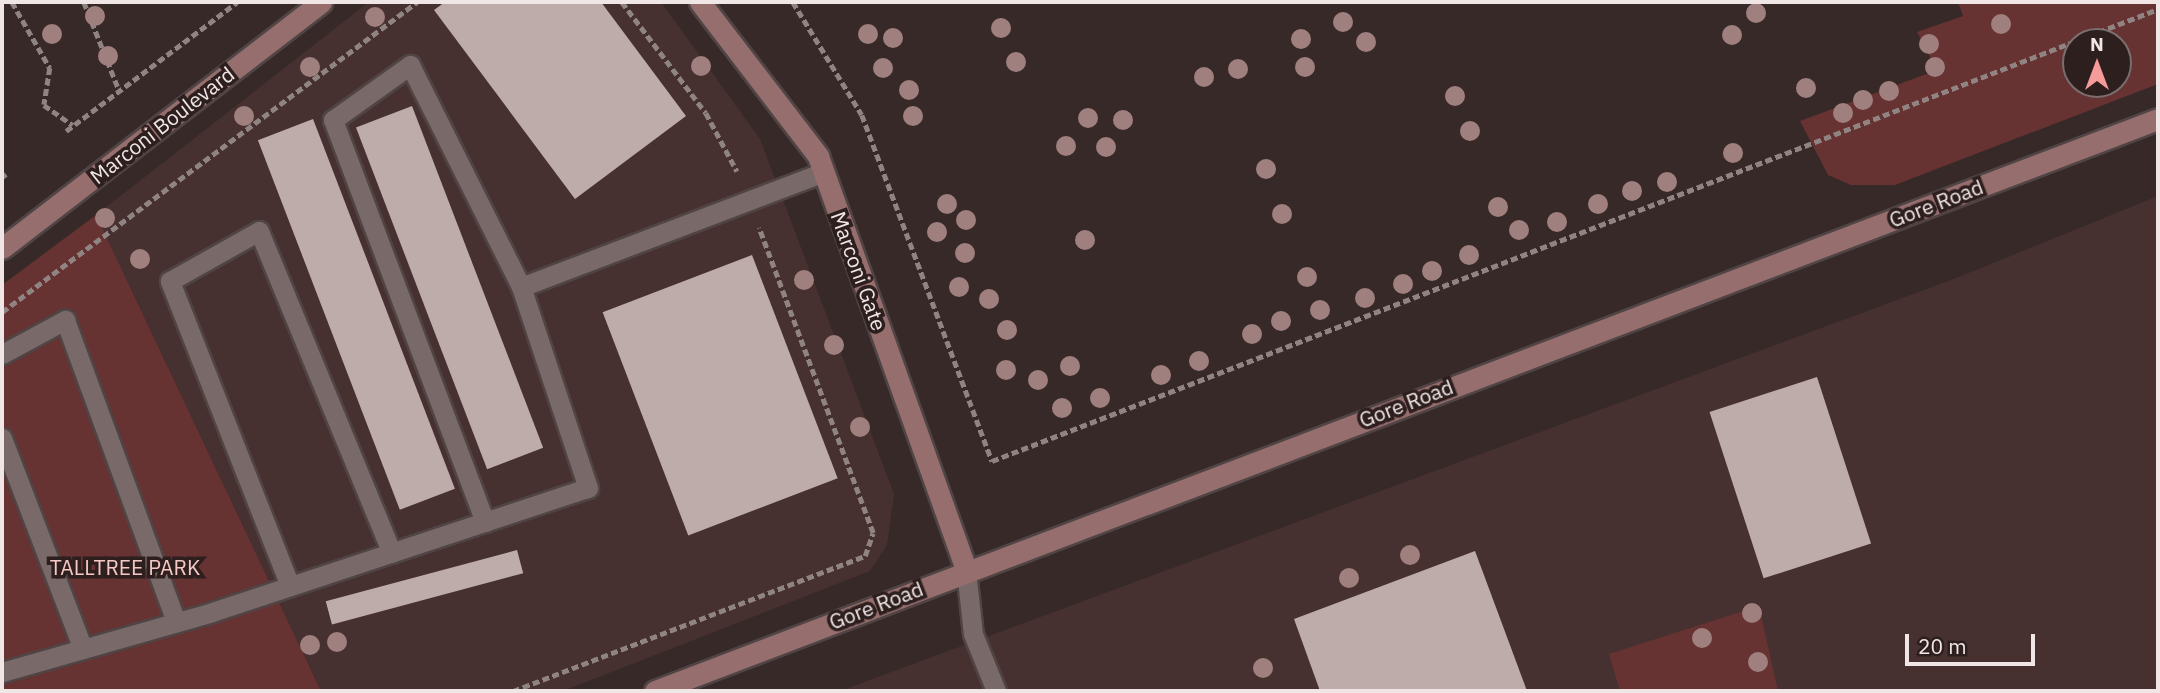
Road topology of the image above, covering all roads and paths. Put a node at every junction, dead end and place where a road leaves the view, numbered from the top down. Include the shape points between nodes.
1 (12, 2) edge
2 (84, 2) edge
3 (237, 2) edge
4 (321, 2) edge
5 (417, 2) edge
6 (622, 2) edge
7 (699, 2) edge
8 (793, 2) edge
9 (2158, 9) edge
10 (119, 90) junction
11 (2158, 119) edge
12 (73, 125) junction
13 (66, 131) dead end
14 (824, 172) junction
15 (747, 198) junction
16 (2, 248) edge
17 (521, 287) junction
18 (2, 312) edge
19 (2, 354) edge
20 (2, 438) edge
21 (485, 522) junction
22 (392, 553) junction
23 (966, 570) junction
24 (290, 586) junction
25 (176, 622) junction
26 (83, 649) junction
27 (2, 672) edge
28 (513, 691) edge
29 (655, 691) edge
30 (996, 691) edge

1 - 12 path via 50,68 44,105
2 - 10 path
3 - 10 path
4 - 16 main road, Marconi Boulevard
5 - 18 path
6 - 15 path via 706,113
7 - 14 main road, Marconi Gate via 818,156
8 - 9 path via 862,116 992,461
10 - 12 path
11 - 23 main road, Gore Road
12 - 13 path
14 - 15 lane
14 - 23 main road, Marconi Gate
15 - 17 lane
15 - 28 path via 873,533 865,556
17 - 21 lane via 588,488
17 - 21 lane via 410,65 333,120
19 - 25 lane via 65,320
20 - 26 lane
21 - 22 lane
22 - 24 lane
22 - 24 lane via 259,231 170,281
23 - 29 main road, Gore Road
23 - 30 lane via 973,634
24 - 25 lane
25 - 26 lane
26 - 27 lane

